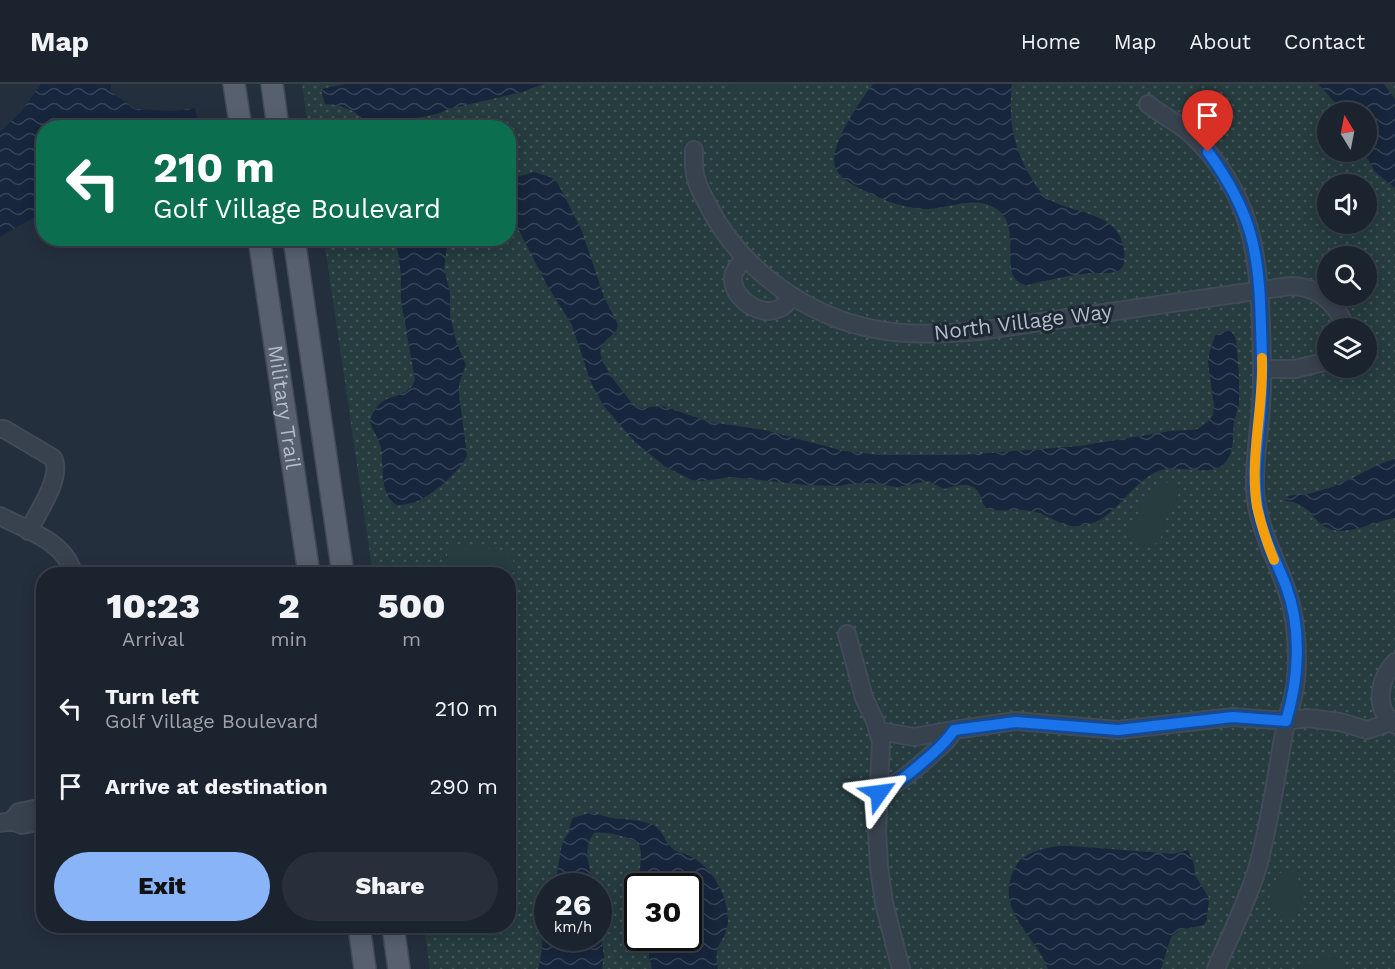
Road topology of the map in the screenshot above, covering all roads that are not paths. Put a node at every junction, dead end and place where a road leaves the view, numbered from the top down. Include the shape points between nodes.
1 (234, 84) edge
2 (272, 84) edge
3 (1148, 104) dead end
4 (240, 120) edge
5 (277, 120) edge
6 (694, 150) dead end
7 (260, 246) edge
8 (295, 246) edge
9 (745, 257) junction
10 (1260, 290) junction
11 (792, 296) junction
12 (1340, 318) edge
13 (1317, 364) edge
14 (1263, 369) junction
15 (0, 429) edge
16 (0, 516) edge
17 (28, 531) junction
18 (72, 567) edge
19 (308, 567) edge
20 (342, 567) edge
21 (847, 634) dead end
22 (1395, 662) edge
23 (1286, 721) junction
24 (1393, 723) edge
25 (954, 730) junction
26 (879, 731) junction
27 (879, 793) junction
28 (36, 809) edge
29 (6, 822) edge
30 (36, 822) edge
31 (360, 933) edge
32 (394, 933) edge
33 (365, 969) edge
34 (399, 969) edge
35 (901, 969) edge
36 (1216, 969) edge

1 - 4 main road
2 - 5 main road
3 - 10 street via 1187,130 1226,176 1250,231
6 - 9 street, North Village Way via 699,187 713,215
7 - 19 main road, Military Trail
8 - 20 main road, Military Trail
9 - 11 street, North Village Way
9 - 11 street via 734,273 737,293 743,300 768,312 787,304
10 - 11 street, North Village Way via 939,334 872,329 842,320
10 - 12 street, North Village Way via 1299,286 1317,292 1331,303
10 - 14 street
13 - 14 street via 1295,369
14 - 23 street via 1255,462 1257,507 1265,539 1290,600 1297,651 1294,695
15 - 17 street via 53,458 56,464 56,474
16 - 17 street
17 - 18 street via 56,546
21 - 26 street via 864,698
22 - 24 street via 1384,676 1380,692 1383,708
23 - 24 street via 1307,718 1367,730
23 - 25 street via 1233,717 1118,730 1016,722
23 - 36 street via 1257,868
25 - 26 street via 914,736
25 - 27 street via 947,742 917,769
26 - 27 street
27 - 35 street via 879,867
28 - 29 street via 19,812
29 - 30 street
31 - 33 main road
32 - 34 main road

